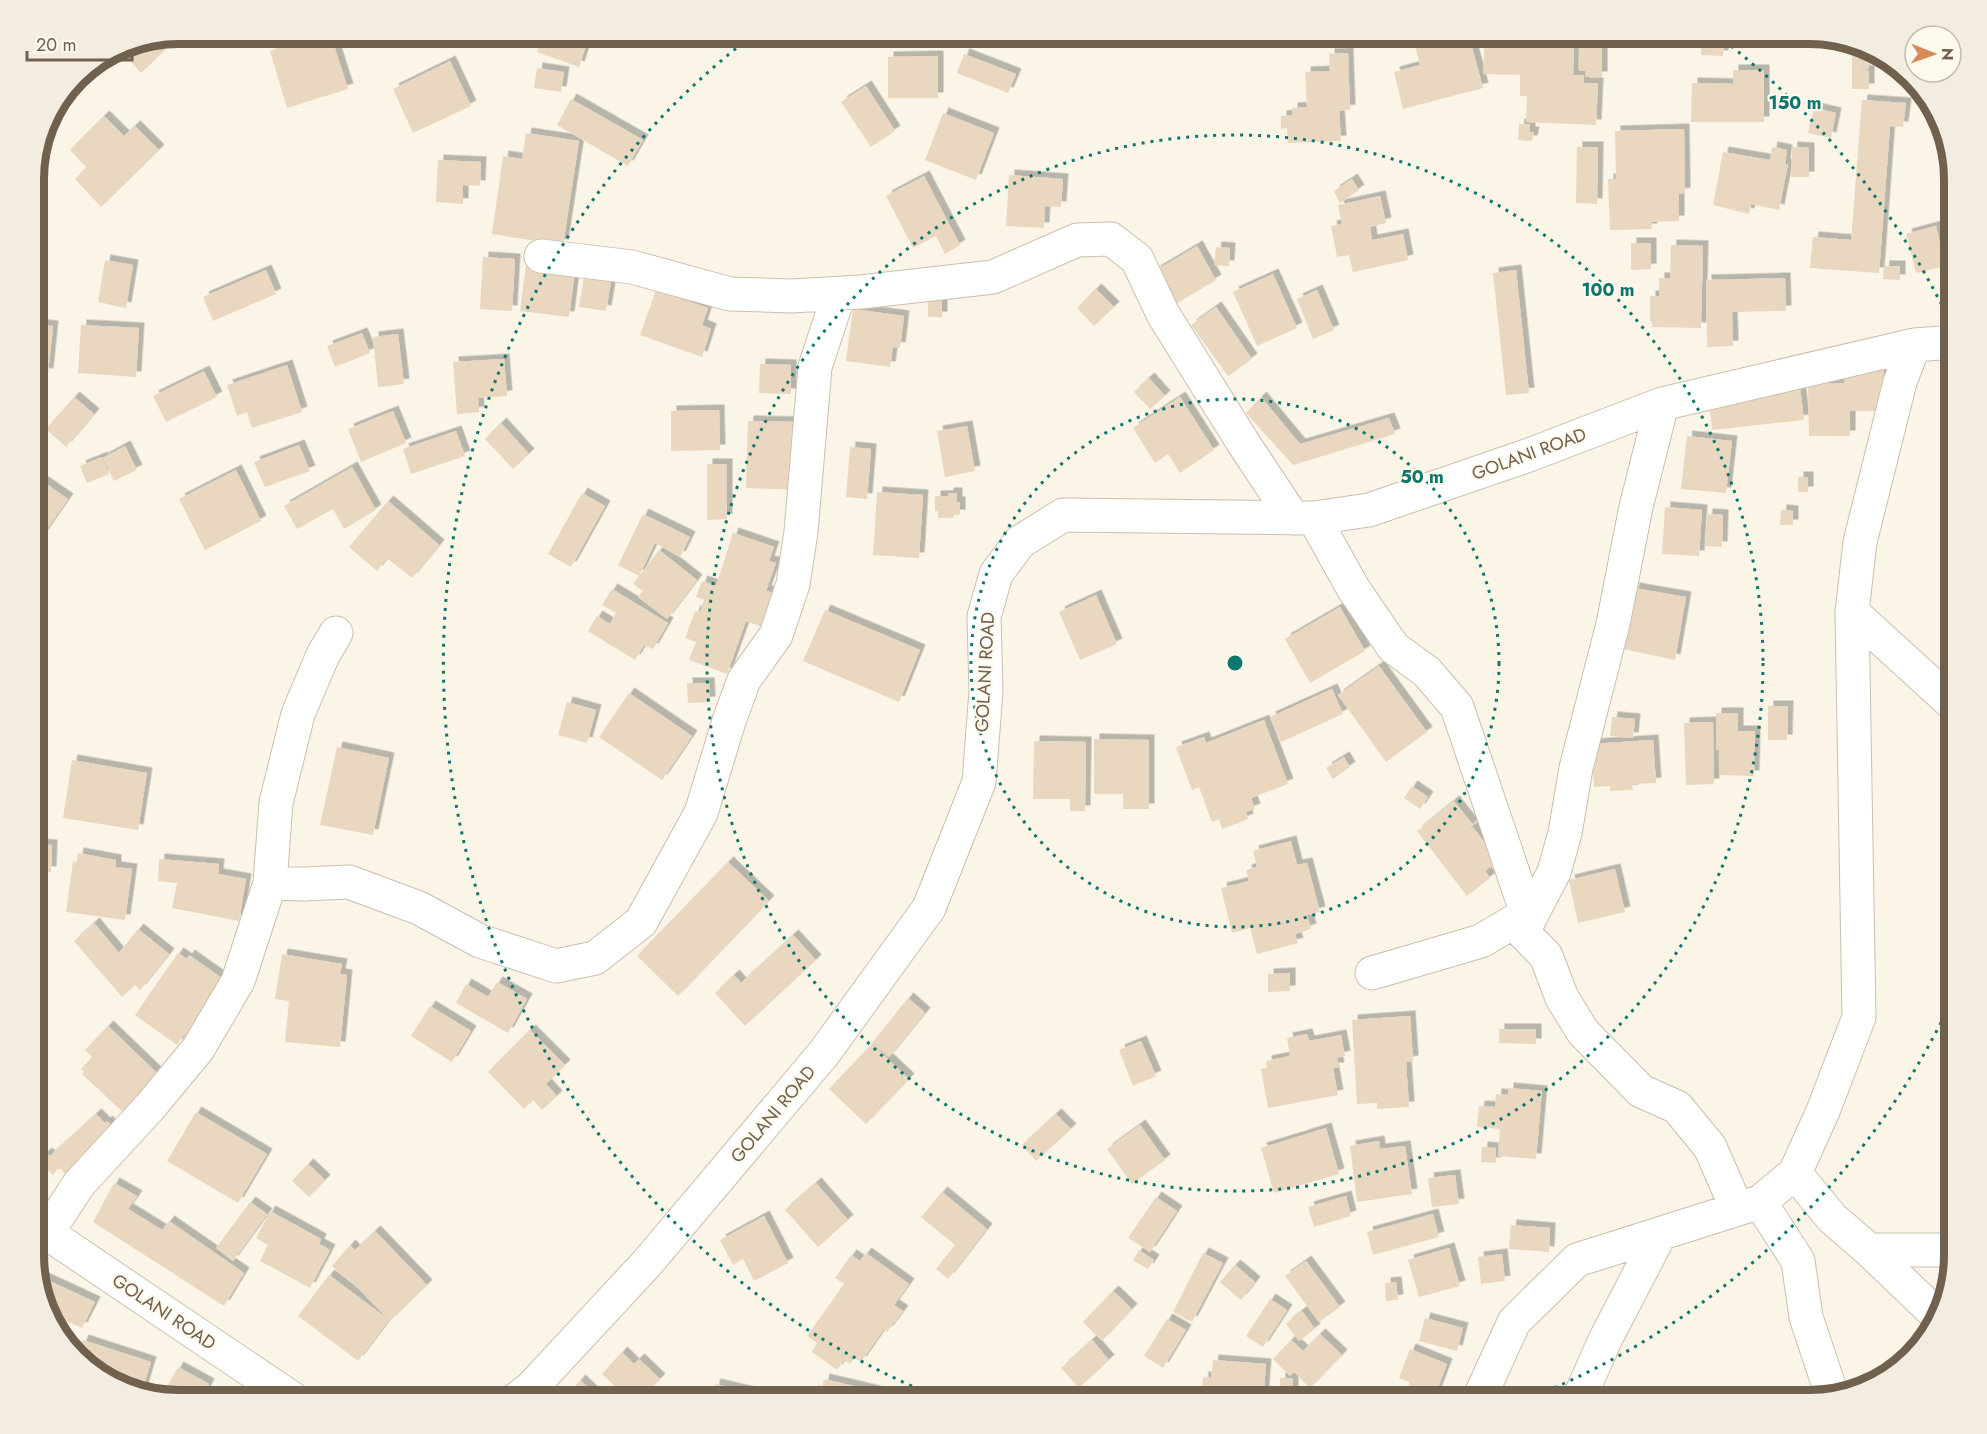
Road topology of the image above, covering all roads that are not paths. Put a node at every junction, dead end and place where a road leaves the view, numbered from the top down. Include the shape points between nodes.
1 (541, 256) dead end
2 (839, 294) junction
3 (1944, 343) edge
4 (1914, 345) junction
5 (1662, 404) junction
6 (1304, 518) junction
7 (1852, 612) junction
8 (336, 633) dead end
9 (1944, 696) edge
10 (270, 883) junction
11 (1521, 921) junction
12 (1372, 973) dead end
13 (1795, 1173) junction
14 (1749, 1206) junction
15 (44, 1222) edge
16 (44, 1229) edge
17 (1660, 1234) junction
18 (1869, 1250) junction
19 (1944, 1250) edge
20 (1932, 1310) edge
21 (1830, 1389) edge
22 (280, 1390) edge
23 (528, 1390) edge
24 (1483, 1390) edge
25 (1583, 1390) edge

1 - 2 street via 632,267 730,294
2 - 6 street via 993,277 1077,240 1111,240 1137,259 1169,323 1242,441
2 - 10 street via 815,368 793,584 776,635 744,680 701,813 641,922 595,958 556,966 480,941 419,908 349,882
3 - 4 street, GOLANI ROAD
4 - 5 street, GOLANI ROAD
4 - 7 street via 1875,476 1860,542
5 - 6 street, GOLANI ROAD via 1369,510
5 - 11 street via 1576,768 1562,843 1554,872
6 - 11 street via 1393,647 1427,672 1457,707
6 - 23 street, GOLANI ROAD via 1063,515 1020,542 996,574 984,617 986,692 979,782 928,908 817,1063 648,1262
7 - 9 street
7 - 13 street via 1859,1017
8 - 10 street via 298,714 276,803
10 - 15 street via 238,981 198,1049
11 - 12 street via 1481,941
11 - 14 street via 1546,956 1562,998 1583,1032 1641,1091 1677,1107 1710,1147
13 - 14 street
13 - 18 street via 1832,1218
14 - 17 street
14 - 21 street via 1798,1261 1806,1317
16 - 22 street, GOLANI ROAD
17 - 24 street via 1576,1260 1514,1322
17 - 25 street
18 - 19 street
18 - 20 street

